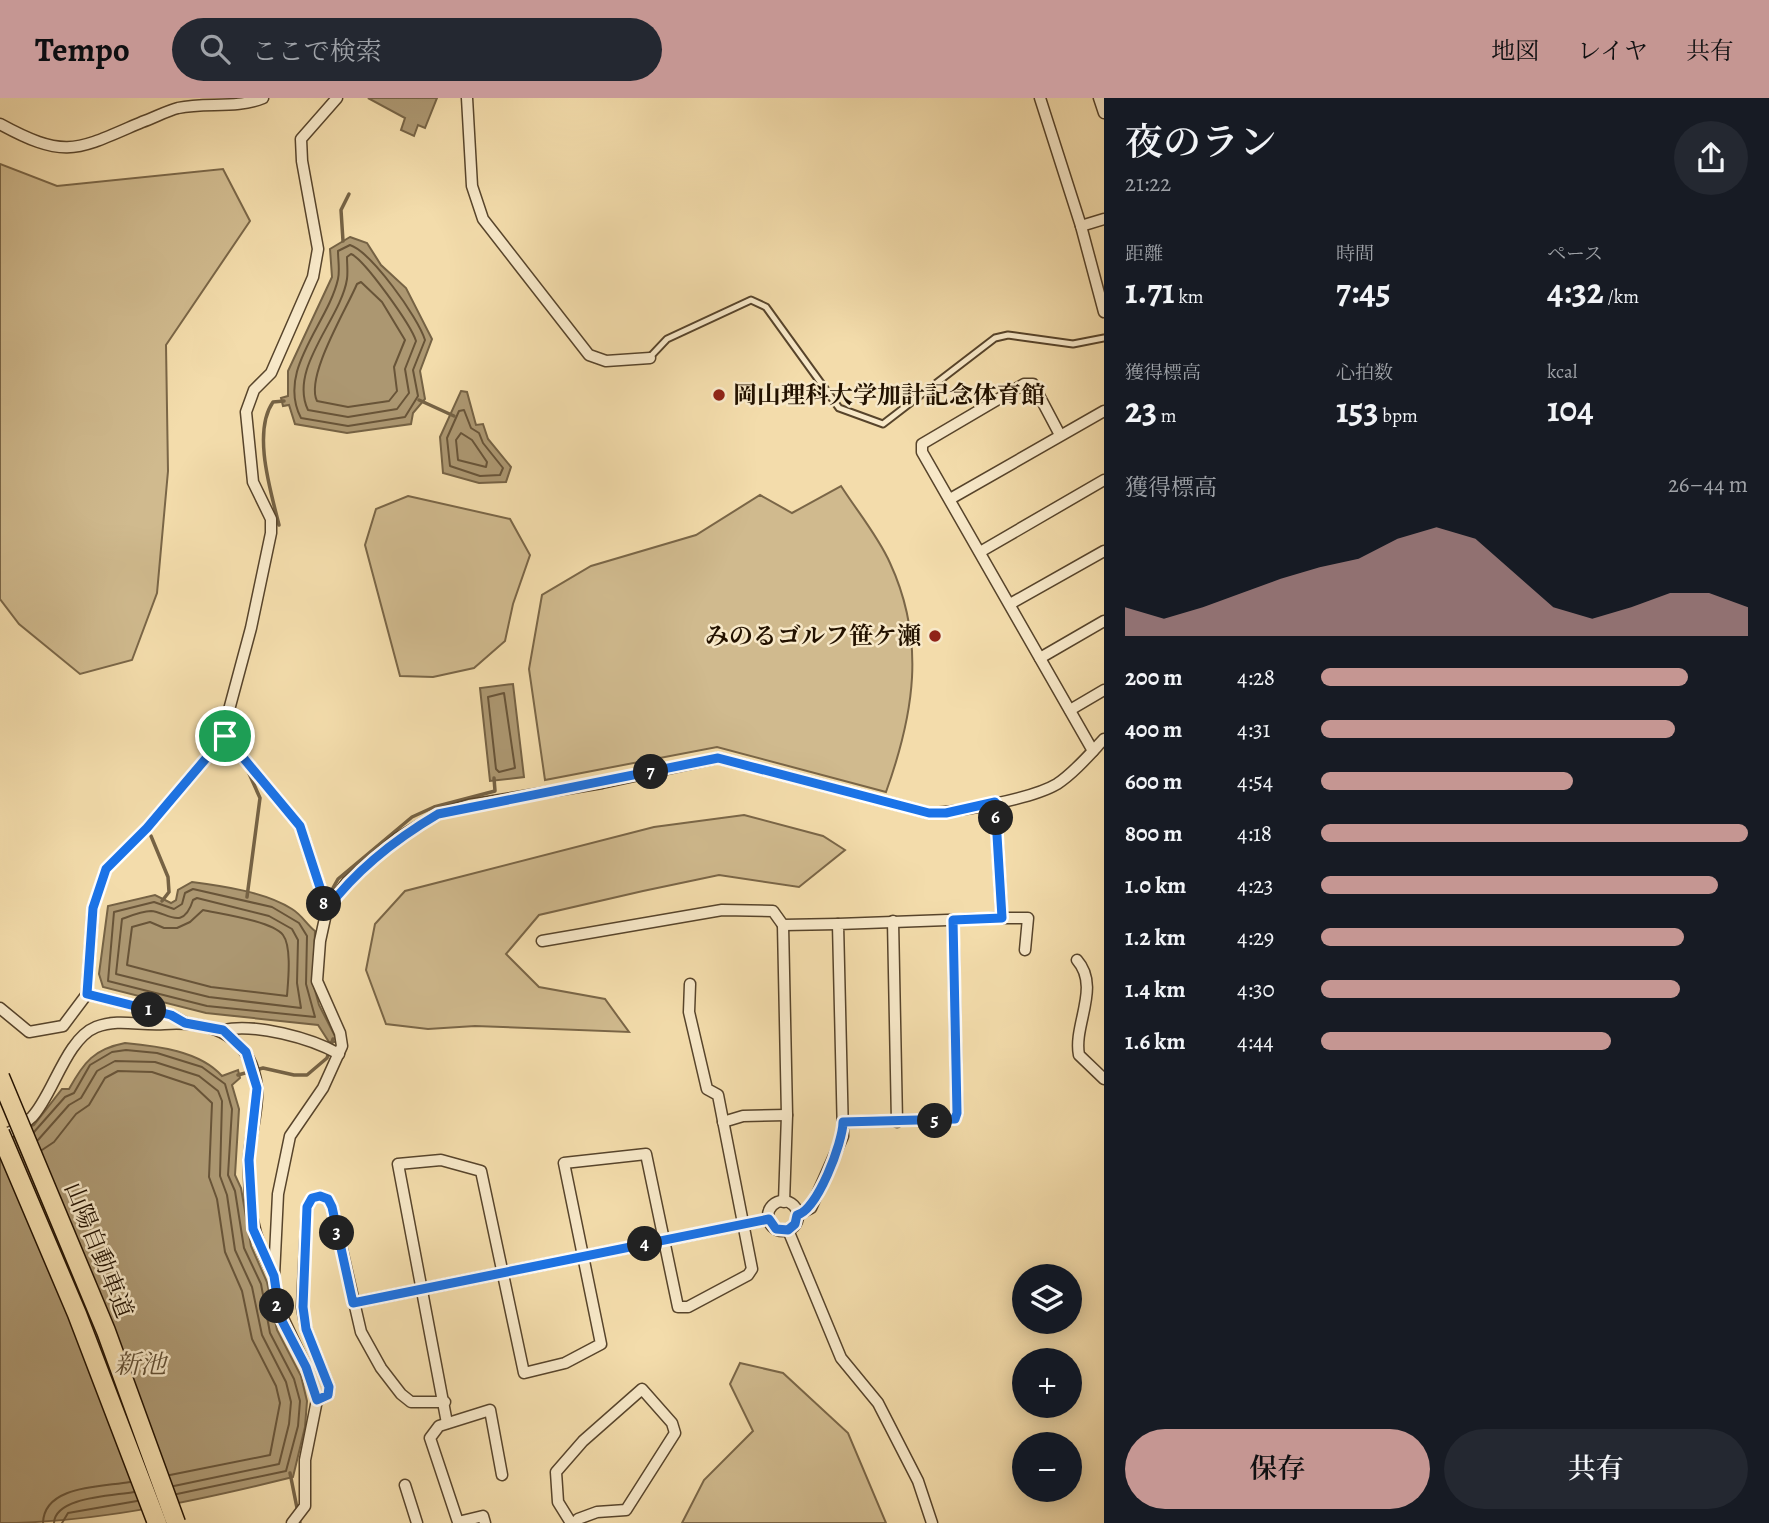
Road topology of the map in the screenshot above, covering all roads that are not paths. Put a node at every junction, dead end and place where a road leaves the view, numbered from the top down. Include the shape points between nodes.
1 (263, 98) edge
2 (337, 98) edge
3 (467, 98) edge
4 (1040, 98) edge
5 (1100, 98) edge
6 (1104, 113) edge
7 (0, 124) edge
8 (1104, 219) edge
9 (1081, 226) junction
10 (1104, 312) edge
11 (1104, 338) edge
12 (650, 358) joint
13 (1104, 411) edge
14 (1060, 435) junction
15 (1104, 480) edge
16 (950, 499) junction
17 (1104, 551) edge
18 (980, 552) junction
19 (1010, 604) junction
20 (1104, 621) edge
21 (1040, 658) junction
22 (1104, 690) edge
23 (1070, 710) junction
24 (225, 736) junction
25 (1104, 739) edge
26 (1093, 751) junction
27 (995, 802) junction
28 (327, 909) junction
29 (1002, 918) junction
30 (953, 920) junction
31 (893, 922) junction
32 (838, 924) junction
33 (783, 925) junction
34 (542, 941) dead end
35 (1025, 950) dead end
36 (1077, 960) dead end
37 (690, 984) dead end
38 (87, 994) junction
39 (0, 1008) edge
40 (185, 1023) junction
41 (223, 1030) junction
42 (333, 1051) junction
43 (0, 1077) edge
44 (1104, 1079) edge
45 (787, 1115) junction
46 (723, 1122) junction
47 (843, 1122) junction
48 (897, 1122) junction
49 (0, 1135) edge
50 (784, 1202) junction
51 (797, 1215) junction
52 (769, 1219) junction
53 (743, 1224) junction
54 (788, 1230) junction
55 (663, 1240) junction
56 (583, 1256) junction
57 (502, 1273) junction
58 (274, 1276) junction
59 (422, 1289) junction
60 (353, 1303) junction
61 (317, 1400) junction
62 (445, 1402) junction
63 (447, 1423) junction
64 (502, 1475) dead end
65 (405, 1485) dead end
66 (296, 1518) edge
67 (157, 1523) edge
68 (176, 1523) edge
69 (417, 1523) edge
70 (485, 1523) edge
71 (573, 1523) edge
72 (932, 1523) edge

1 - 7 street via 247,105 201,103 173,109 77,149 51,147
2 - 24 street via 301,139 318,249 313,277 271,373 254,390 246,412 253,482 271,519 271,533
3 - 12 street via 472,186 483,219 589,355 606,361
4 - 9 street
5 - 6 street
8 - 9 street
9 - 10 street
11 - 12 lane via 1073,344 1008,335 995,338 883,424 839,408 766,307 751,300 667,338
13 - 14 street
14 - 16 street
14 - 16 street via 1033,384 1024,384 922,444 922,452
15 - 18 street
16 - 18 street
17 - 19 street
18 - 19 street
19 - 21 street
20 - 21 street
21 - 23 street
22 - 23 street
23 - 26 street
24 - 28 street via 300,826
24 - 38 street via 106,869 93,908
25 - 26 street
26 - 27 street via 1059,783 1042,792
27 - 28 street via 929,813 718,758 438,814 398,838 347,882
27 - 29 street
28 - 42 street via 317,981 340,1033
29 - 30 street
29 - 35 street via 1028,918
30 - 31 street
30 - 48 street via 957,1113 948,1121
31 - 32 street
31 - 48 street
32 - 33 street
32 - 47 street
33 - 34 street via 773,911 722,910
33 - 45 street
36 - 44 street via 1083,967 1087,998 1079,1055
37 - 46 street via 689,1012 707,1089 718,1094
38 - 39 street via 62,1026 29,1032
38 - 40 street via 171,1015
40 - 41 street
40 - 49 street via 120,1021 93,1028 75,1045 32,1117
41 - 42 street via 238,1027 317,1042
41 - 58 street via 246,1052 257,1088 249,1160 253,1229
42 - 58 street via 323,1088 290,1136 278,1194
43 - 68 highway, 山陽自動車道, bridge via 96,1306
45 - 46 street via 743,1116
45 - 50 street
46 - 53 street
47 - 48 street
47 - 51 street via 843,1136 811,1208
49 - 67 highway, 山陽自動車道, bridge via 77,1314
50 - 51 street via 792,1205
50 - 52 street via 772,1206
51 - 54 street
52 - 53 street
52 - 54 street via 776,1229
53 - 55 street
53 - 55 street via 752,1269 688,1307 678,1307
54 - 72 street via 841,1358 878,1403 918,1481
55 - 56 street
55 - 56 street via 646,1154 564,1163
56 - 57 street
56 - 57 street via 601,1344 565,1363 524,1373
57 - 59 street
57 - 59 street via 481,1171 441,1160 398,1164
58 - 61 street via 280,1317
59 - 60 street
59 - 62 street
60 - 61 street via 332,1207 328,1199 312,1198 307,1207 303,1307 306,1329 329,1387 328,1395
60 - 62 street via 361,1332 401,1394 411,1402
61 - 66 street via 305,1460 305,1506
62 - 63 street
63 - 64 street via 489,1410
63 - 70 street via 430,1438 457,1522 482,1516
65 - 69 street
71 - 71 street via 597,1512 626,1510 675,1433 673,1423 642,1389 583,1441 556,1472 558,1502

